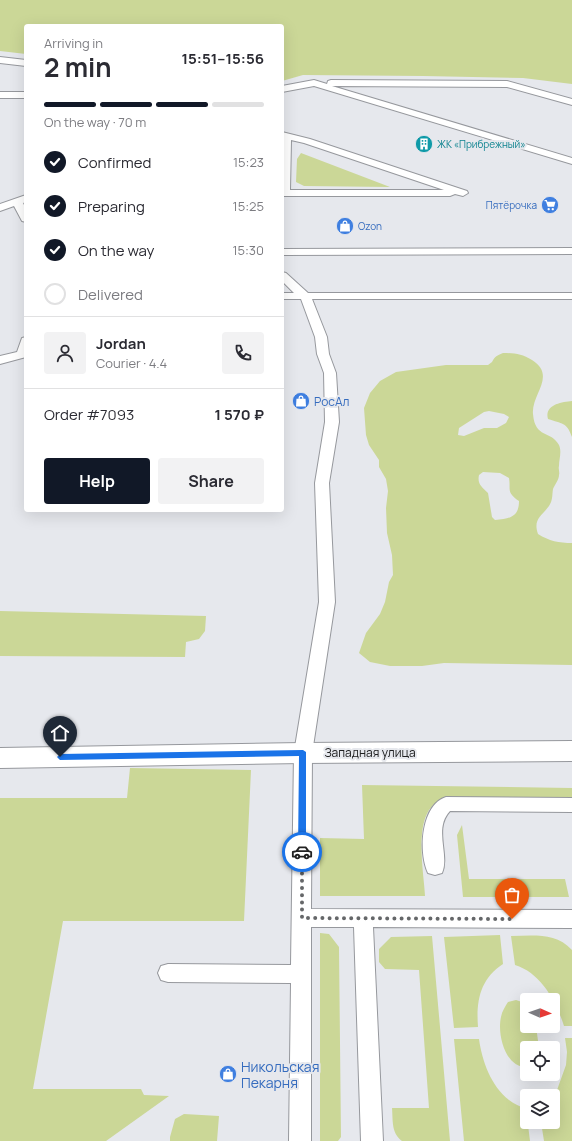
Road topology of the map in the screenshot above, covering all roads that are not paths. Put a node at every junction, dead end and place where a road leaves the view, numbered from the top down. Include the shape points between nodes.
1 (0, 60) edge
2 (24, 63) edge
3 (314, 83) junction
4 (284, 89) edge
5 (0, 95) edge
6 (24, 95) edge
7 (572, 102) edge
8 (284, 136) edge
9 (572, 161) edge
10 (284, 192) edge
11 (22, 200) edge
12 (0, 208) edge
13 (572, 251) edge
14 (284, 252) edge
15 (284, 277) edge
16 (284, 296) edge
17 (305, 296) junction
18 (572, 296) edge
19 (24, 348) edge
20 (0, 360) edge
21 (572, 751) edge
22 (303, 752) junction
23 (0, 758) edge
24 (572, 805) edge
25 (435, 866) dead end
26 (302, 918) junction
27 (363, 918) junction
28 (572, 919) edge
29 (168, 973) dead end
30 (301, 974) junction
31 (300, 1141) edge
32 (372, 1141) edge

1 - 2 lane
3 - 4 lane
3 - 7 lane via 507,84
3 - 9 lane
5 - 6 lane
8 - 10 lane via 463,193
11 - 12 lane
13 - 14 lane
15 - 17 lane
16 - 17 lane
17 - 18 lane
17 - 22 lane via 321,337 330,372 332,422 322,483 327,602
19 - 20 lane via 22,354
21 - 22 street, Западная улица
22 - 23 street, Западная улица
22 - 26 lane
24 - 25 lane via 446,804 437,813 432,838
26 - 27 lane
26 - 30 lane
27 - 28 lane
27 - 32 lane
29 - 30 lane
30 - 31 lane

